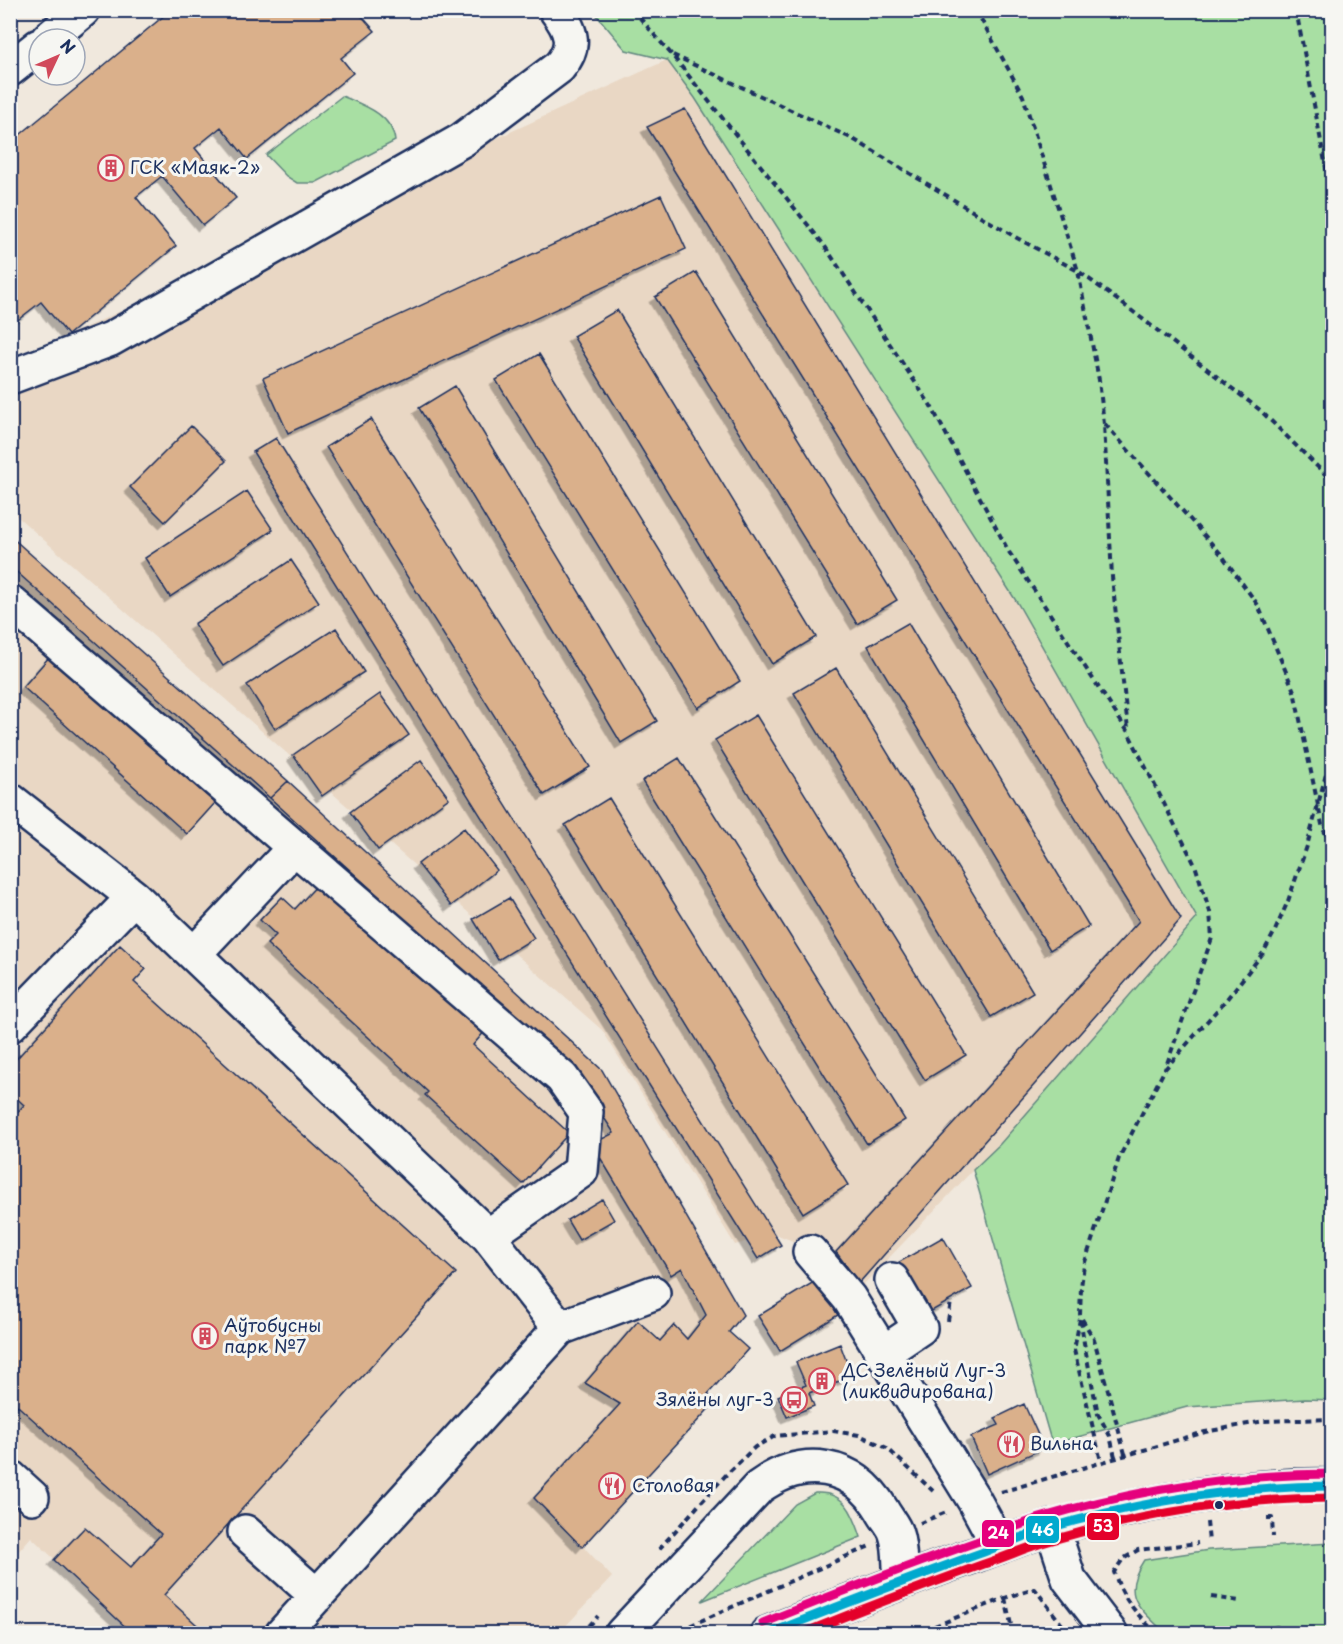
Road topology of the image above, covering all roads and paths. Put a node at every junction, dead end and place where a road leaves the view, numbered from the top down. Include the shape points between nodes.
1 (83, 10) edge
2 (556, 10) edge
3 (633, 10) edge
4 (976, 10) edge
5 (1296, 10) edge
6 (62, 27) edge
7 (672, 54) junction
8 (27, 56) edge
9 (10, 69) edge
10 (1332, 199) edge
11 (1078, 271) junction
12 (10, 377) edge
13 (1104, 424) junction
14 (1332, 481) edge
15 (10, 602) edge
16 (1128, 732) junction
17 (1332, 757) edge
18 (10, 800) edge
19 (1318, 808) junction
20 (1332, 844) edge
21 (295, 848) junction
22 (134, 897) junction
23 (194, 954) junction
24 (10, 1025) edge
25 (1165, 1070) junction
26 (488, 1236) junction
27 (810, 1252) dead end
28 (892, 1280) dead end
29 (653, 1293) dead end
30 (1080, 1316) junction
31 (560, 1328) junction
32 (883, 1353) junction
33 (1125, 1454) dead end
34 (1115, 1457) dead end
35 (1101, 1461) dead end
36 (1332, 1486) edge
37 (1262, 1518) dead end
38 (1214, 1521) dead end
39 (1052, 1527) junction
40 (246, 1532) dead end
41 (1273, 1537) dead end
42 (1209, 1542) dead end
43 (1198, 1543) dead end
44 (999, 1546) junction
45 (901, 1581) junction
46 (1211, 1597) dead end
47 (1005, 1598) junction
48 (1240, 1601) dead end
49 (298, 1622) edge
50 (264, 1634) edge
51 (622, 1634) edge
52 (767, 1634) edge
53 (915, 1634) edge
54 (1013, 1634) edge
55 (1069, 1634) edge
56 (1111, 1634) edge
57 (1157, 1634) edge
58 (1264, 1634) edge
59 (1287, 1634) edge

1 - 6 main road
2 - 12 main road via 567,25 571,41 567,57 462,140 111,339
3 - 7 path
4 - 11 path via 1023,96
5 - 10 path
7 - 11 path via 854,139
7 - 16 path via 824,245 931,406 1009,552
8 - 9 main road
11 - 13 path
11 - 14 path via 1260,410
13 - 16 path via 1112,577
13 - 19 path via 1221,554 1258,605 1294,691
15 - 21 main road
16 - 25 path via 1195,866 1210,912 1212,938
17 - 19 path
18 - 22 main road
19 - 20 path
19 - 25 path via 1288,901 1263,953
21 - 23 main road
21 - 26 main road via 562,1078 586,1112 581,1171
22 - 23 main road
22 - 24 main road
23 - 26 main road
25 - 30 path via 1119,1158 1084,1265
26 - 31 main road
27 - 32 main road via 849,1298
28 - 32 main road via 920,1328
29 - 31 main road
30 - 33 path via 1094,1339
30 - 34 path via 1098,1414 1110,1436
30 - 35 path via 1074,1350
31 - 49 main road
32 - 44 main road
36 - 39 main road via 1209,1494
37 - 41 path via 1272,1518
38 - 42 path via 1207,1521
39 - 44 main road
39 - 56 main road via 1069,1579
40 - 49 main road
43 - 57 path via 1138,1550 1123,1559 1114,1572 1135,1613
44 - 45 main road
45 - 51 main road via 896,1534 862,1487 843,1473 824,1467 791,1470 759,1487
45 - 52 main road
46 - 48 path
47 - 53 path
47 - 54 path
47 - 55 path via 1035,1589
49 - 50 main road
58 - 59 path via 1277,1627

